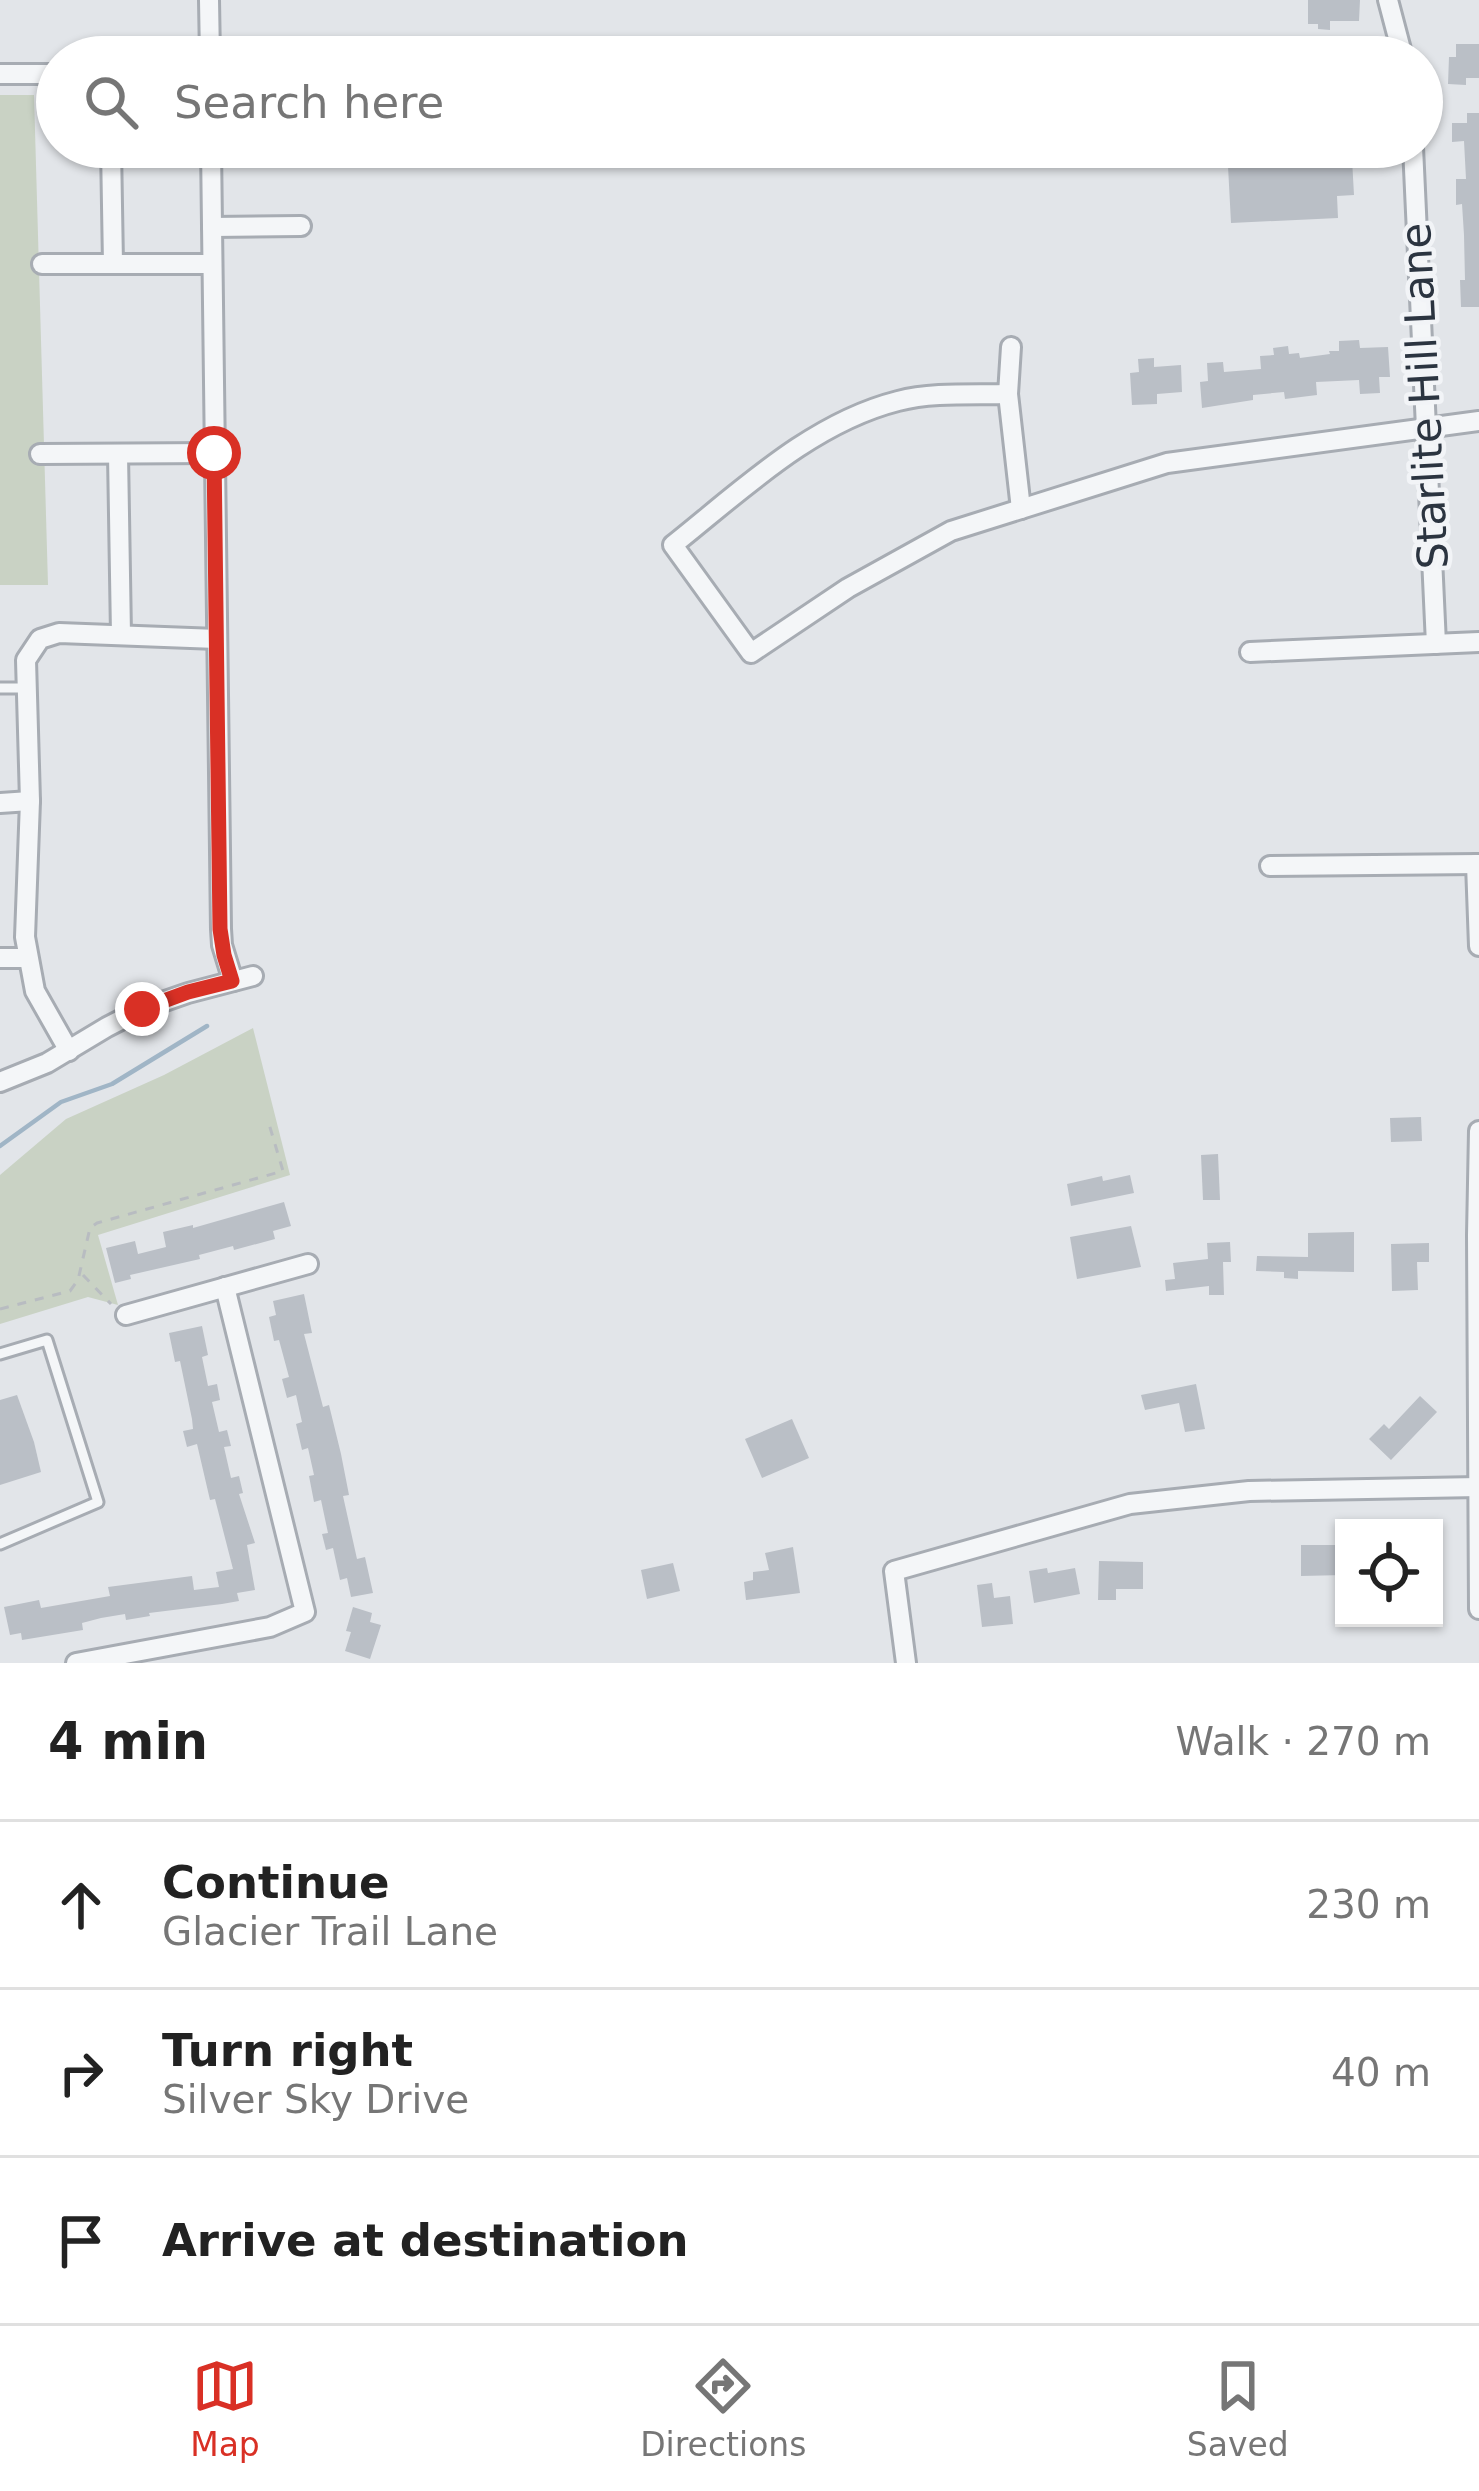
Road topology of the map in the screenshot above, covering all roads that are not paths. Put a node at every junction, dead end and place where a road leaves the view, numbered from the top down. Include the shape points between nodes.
1 (209, 0) edge
2 (1388, 0) edge
3 (210, 36) edge
4 (1397, 36) edge
5 (0, 74) edge
6 (36, 74) edge
7 (111, 168) edge
8 (211, 168) edge
9 (1414, 168) edge
10 (301, 226) dead end
11 (212, 227) junction
12 (113, 264) junction
13 (212, 264) junction
14 (42, 265) dead end
15 (1011, 347) dead end
16 (1009, 394) junction
17 (1479, 421) edge
18 (1425, 426) junction
19 (214, 453) junction
20 (40, 454) dead end
21 (118, 454) junction
22 (1021, 508) junction
23 (121, 635) junction
24 (217, 639) junction
25 (1479, 642) edge
26 (1436, 644) junction
27 (1250, 652) dead end
28 (0, 688) edge
29 (25, 688) junction
30 (30, 801) junction
31 (0, 802) edge
32 (1478, 864) edge
33 (1270, 866) dead end
34 (1479, 946) edge
35 (0, 958) edge
36 (28, 958) junction
37 (253, 976) dead end
38 (232, 981) junction
39 (69, 1051) junction
40 (0, 1082) edge
41 (1479, 1131) edge
42 (308, 1264) dead end
43 (225, 1287) junction
44 (119, 1310) road end
45 (0, 1354) edge
46 (1479, 1487) edge
47 (0, 1544) edge
48 (1479, 1609) edge
49 (76, 1663) edge
50 (906, 1663) edge

1 - 3 street
2 - 4 street
5 - 6 street
7 - 12 street
8 - 11 street
9 - 18 street, Starlite Hill Lane
10 - 11 street
11 - 13 street
12 - 13 street
12 - 14 street
13 - 19 street
15 - 16 street
16 - 22 street
16 - 22 street via 901,400 861,412 765,472 673,545 751,653 951,530
17 - 18 street
18 - 22 street via 1167,463
18 - 26 street, Starlite Hill Lane
19 - 21 street
19 - 24 street
20 - 21 street
21 - 23 street
23 - 24 street
23 - 29 street via 40,639 26,660
24 - 38 street via 220,929
25 - 26 street
26 - 27 street
28 - 29 lane
29 - 30 street
30 - 31 street
30 - 36 street
32 - 33 street
32 - 34 street
35 - 36 street
36 - 39 street via 35,991
37 - 38 street
38 - 39 street via 142,1009
39 - 40 street
41 - 46 street
42 - 43 street
43 - 44 street
43 - 49 street via 305,1612 270,1627
45 - 47 lane via 47,1340 98,1502
46 - 48 street
46 - 50 street via 1249,1491 1130,1504 894,1570

